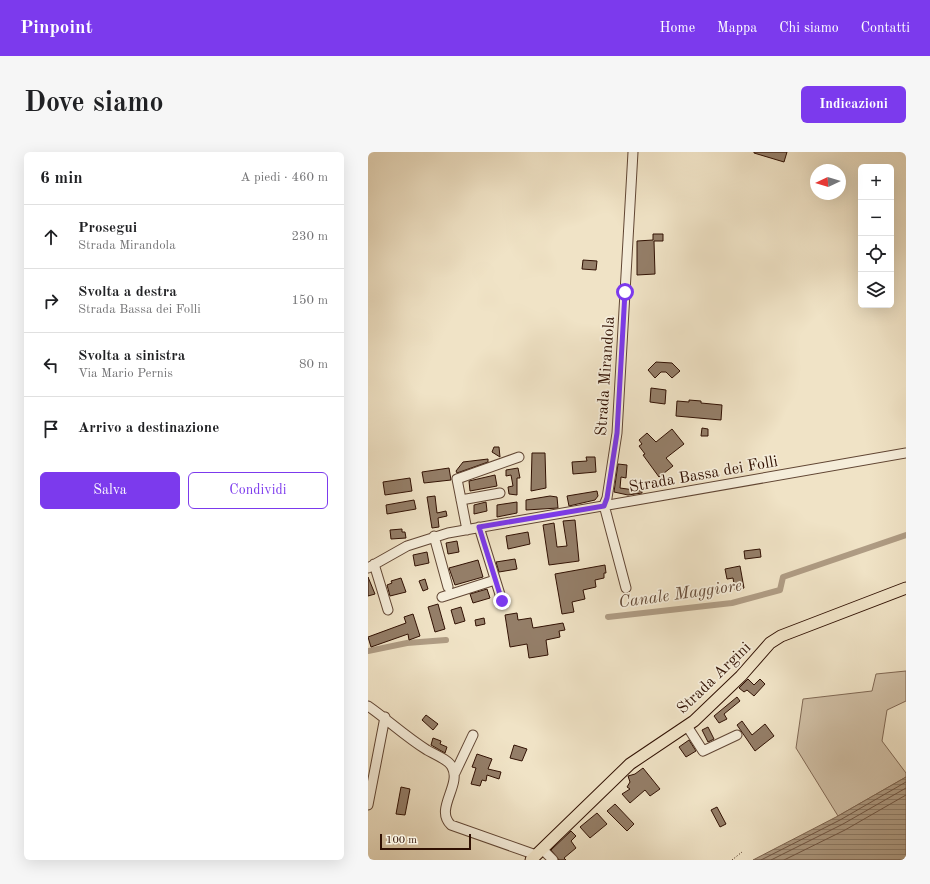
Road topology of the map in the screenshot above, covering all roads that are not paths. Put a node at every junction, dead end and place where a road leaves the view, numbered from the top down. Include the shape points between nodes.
1 (632, 152) edge
2 (906, 453) edge
3 (519, 457) dead end
4 (500, 493) dead end
5 (461, 500) junction
6 (604, 506) junction
7 (479, 527) junction
8 (466, 530) junction
9 (434, 536) junction
10 (371, 566) edge
11 (495, 580) junction
12 (448, 587) dead end
13 (626, 588) dead end
14 (906, 588) edge
15 (442, 597) dead end
16 (502, 601) dead end
17 (388, 610) dead end
18 (368, 706) edge
19 (385, 718) junction
20 (687, 726) junction
21 (473, 735) dead end
22 (737, 735) dead end
23 (455, 773) junction
24 (368, 805) edge
25 (536, 854) edge
26 (553, 860) edge

1 - 6 street, Strada Mirandola via 617,433
2 - 6 street, Strada Bassa dei Folli
3 - 5 street via 457,479
4 - 5 street
5 - 8 street
6 - 7 street, Strada Bassa dei Folli
6 - 13 street
7 - 8 street, Strada Bassa dei Folli
7 - 11 street
8 - 9 street, Strada Bassa dei Folli
9 - 10 street, Strada Bassa dei Folli via 407,546
9 - 12 street
10 - 17 street
11 - 15 street
11 - 16 street
14 - 20 main road, Strada Argini via 781,636
18 - 19 street
19 - 23 street via 414,742 451,764
19 - 24 street
20 - 22 street via 703,751
20 - 25 main road, Strada Argini via 630,764
21 - 23 street
23 - 25 street via 446,807 447,821
25 - 26 street

